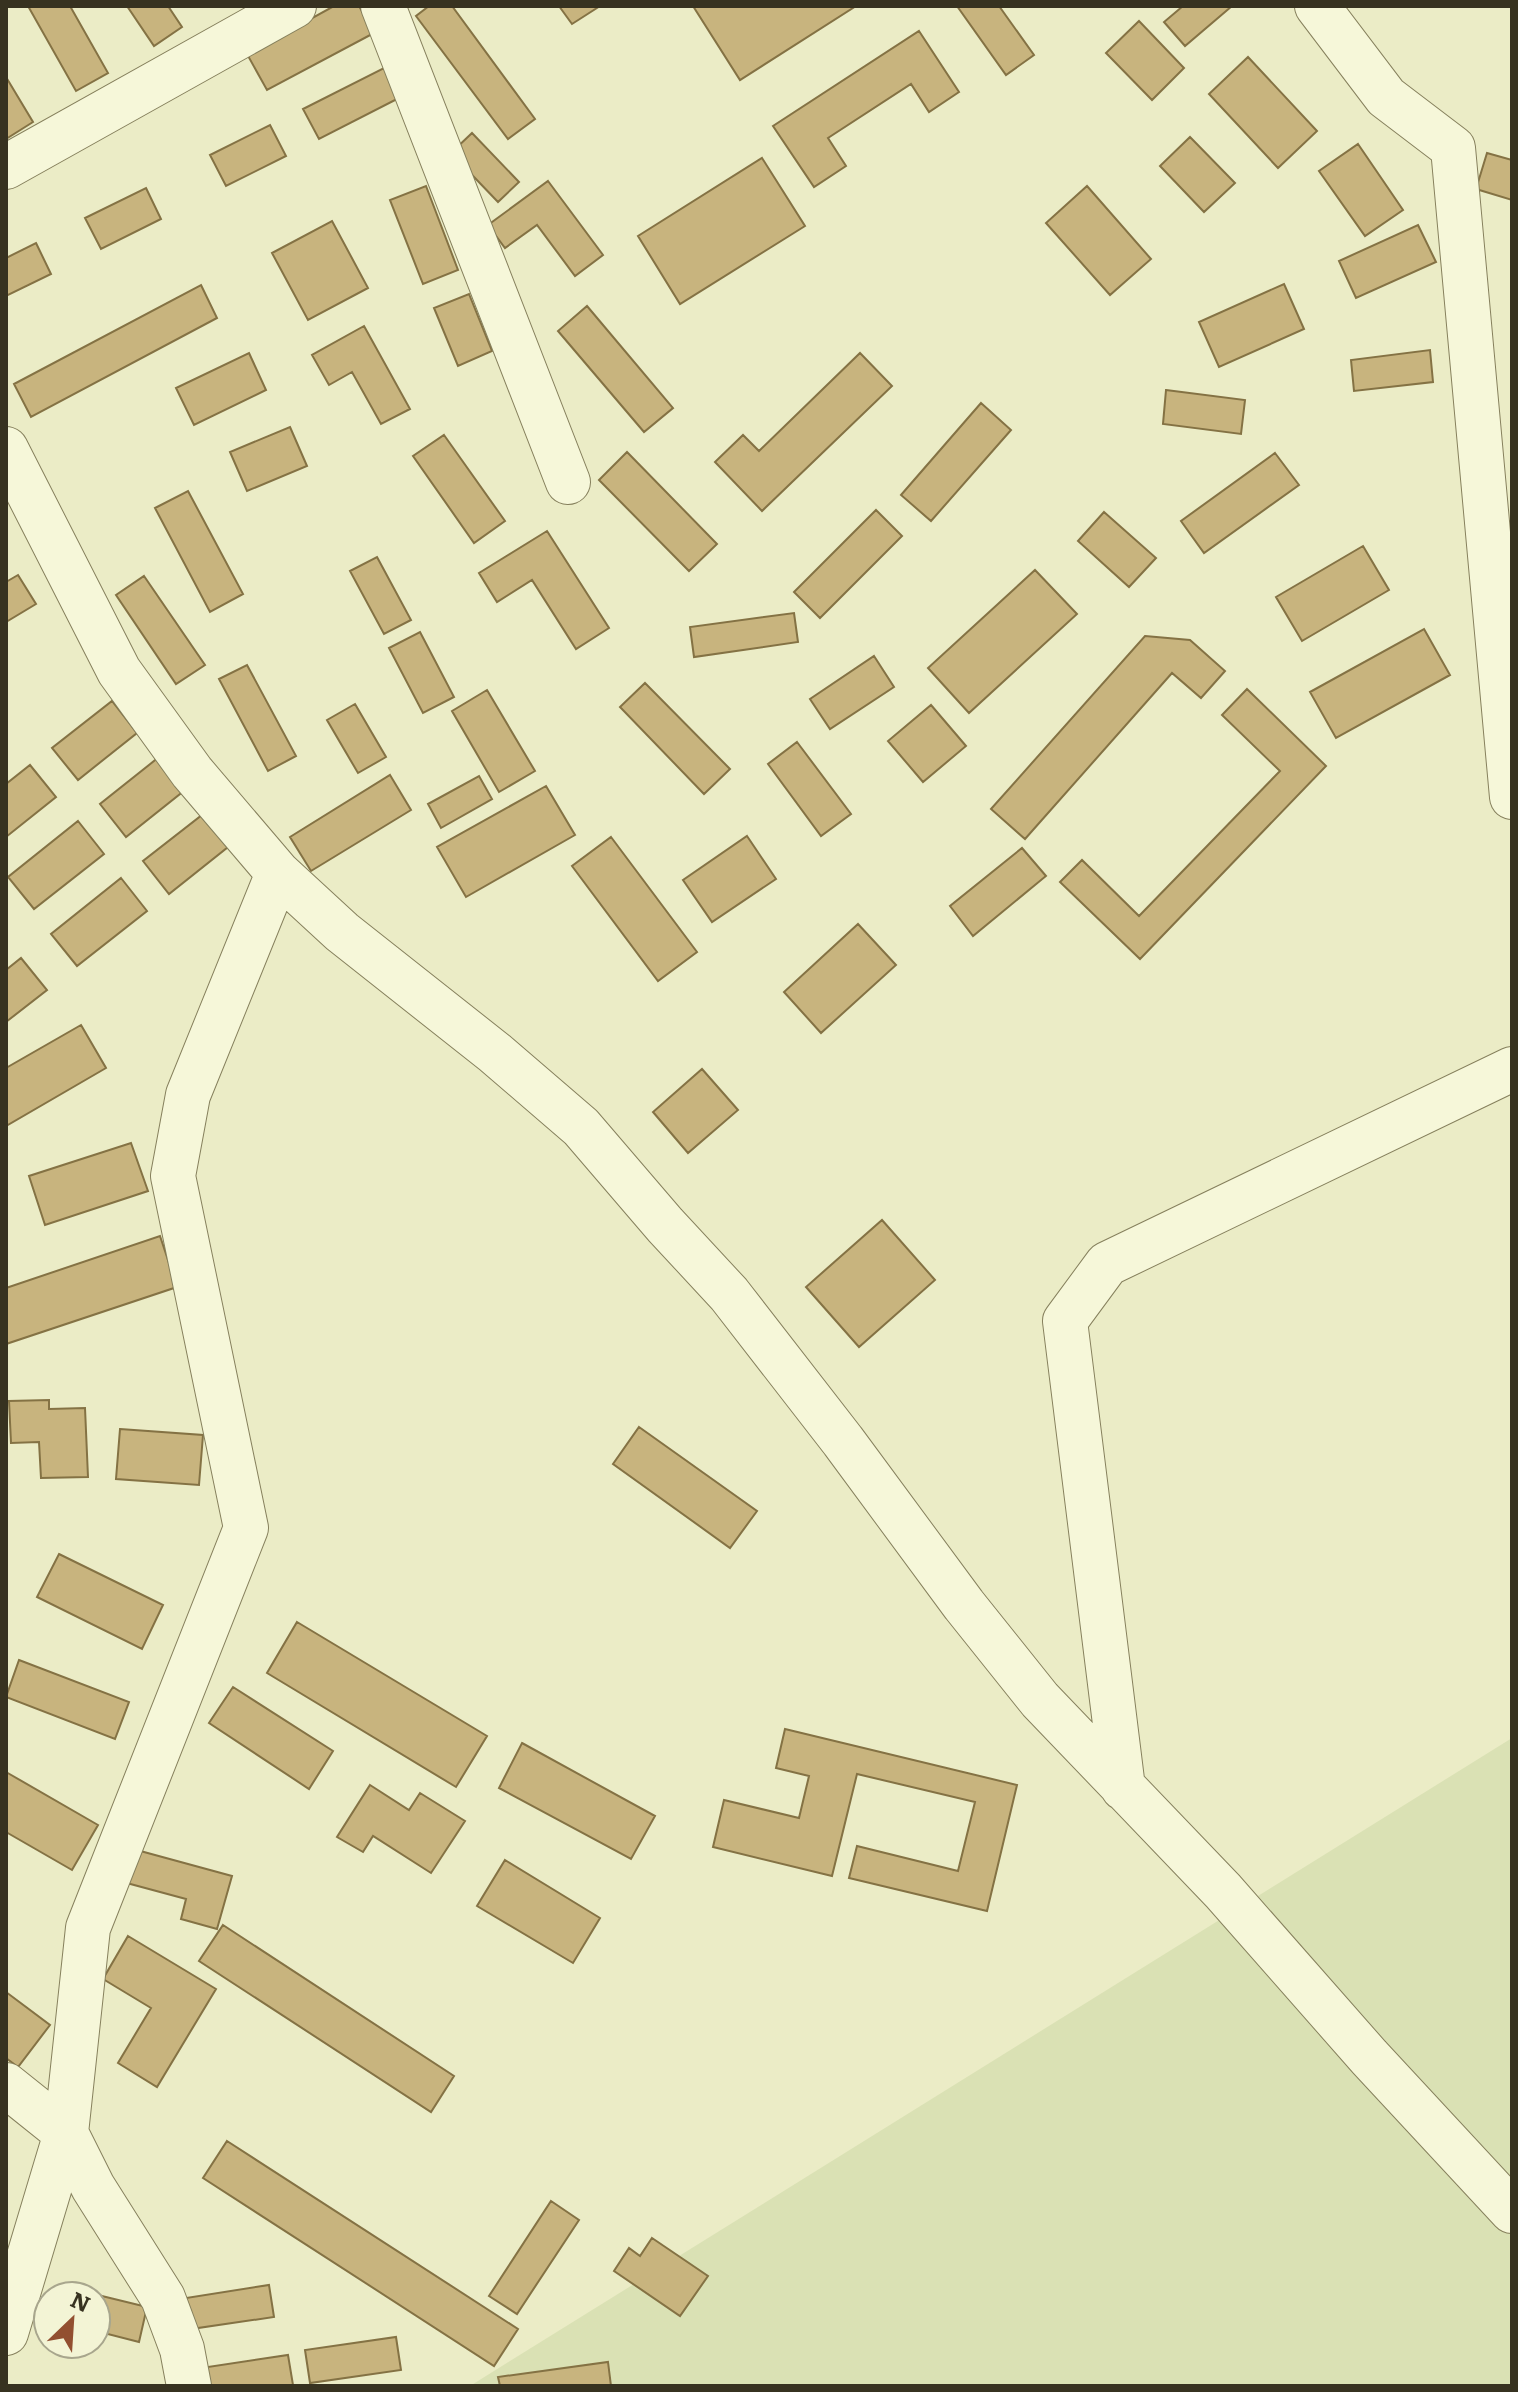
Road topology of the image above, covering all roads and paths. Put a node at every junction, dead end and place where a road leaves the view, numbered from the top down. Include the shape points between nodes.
1 (294, 6) edge
2 (383, 6) edge
3 (1317, 6) edge
4 (6, 167) edge
5 (6, 449) edge
6 (568, 482) dead end
7 (1506, 671) edge
8 (1512, 797) edge
9 (278, 873) junction
10 (1512, 1069) edge
11 (1123, 1788) junction
12 (6, 2085) edge
13 (66, 2133) junction
14 (1512, 2211) edge
15 (6, 2333) edge
16 (189, 2386) edge

1 - 4 street
2 - 6 street
3 - 7 street via 1386,97 1453,148
5 - 9 street via 119,671 192,772
7 - 8 street
9 - 11 street via 342,932 581,1127 729,1294 964,1605 1040,1700
9 - 13 street via 188,1095 173,1176 246,1528 88,1928
10 - 11 street via 1107,1264 1065,1321
11 - 14 street
12 - 13 street
13 - 15 street
13 - 16 street via 93,2187 163,2298

